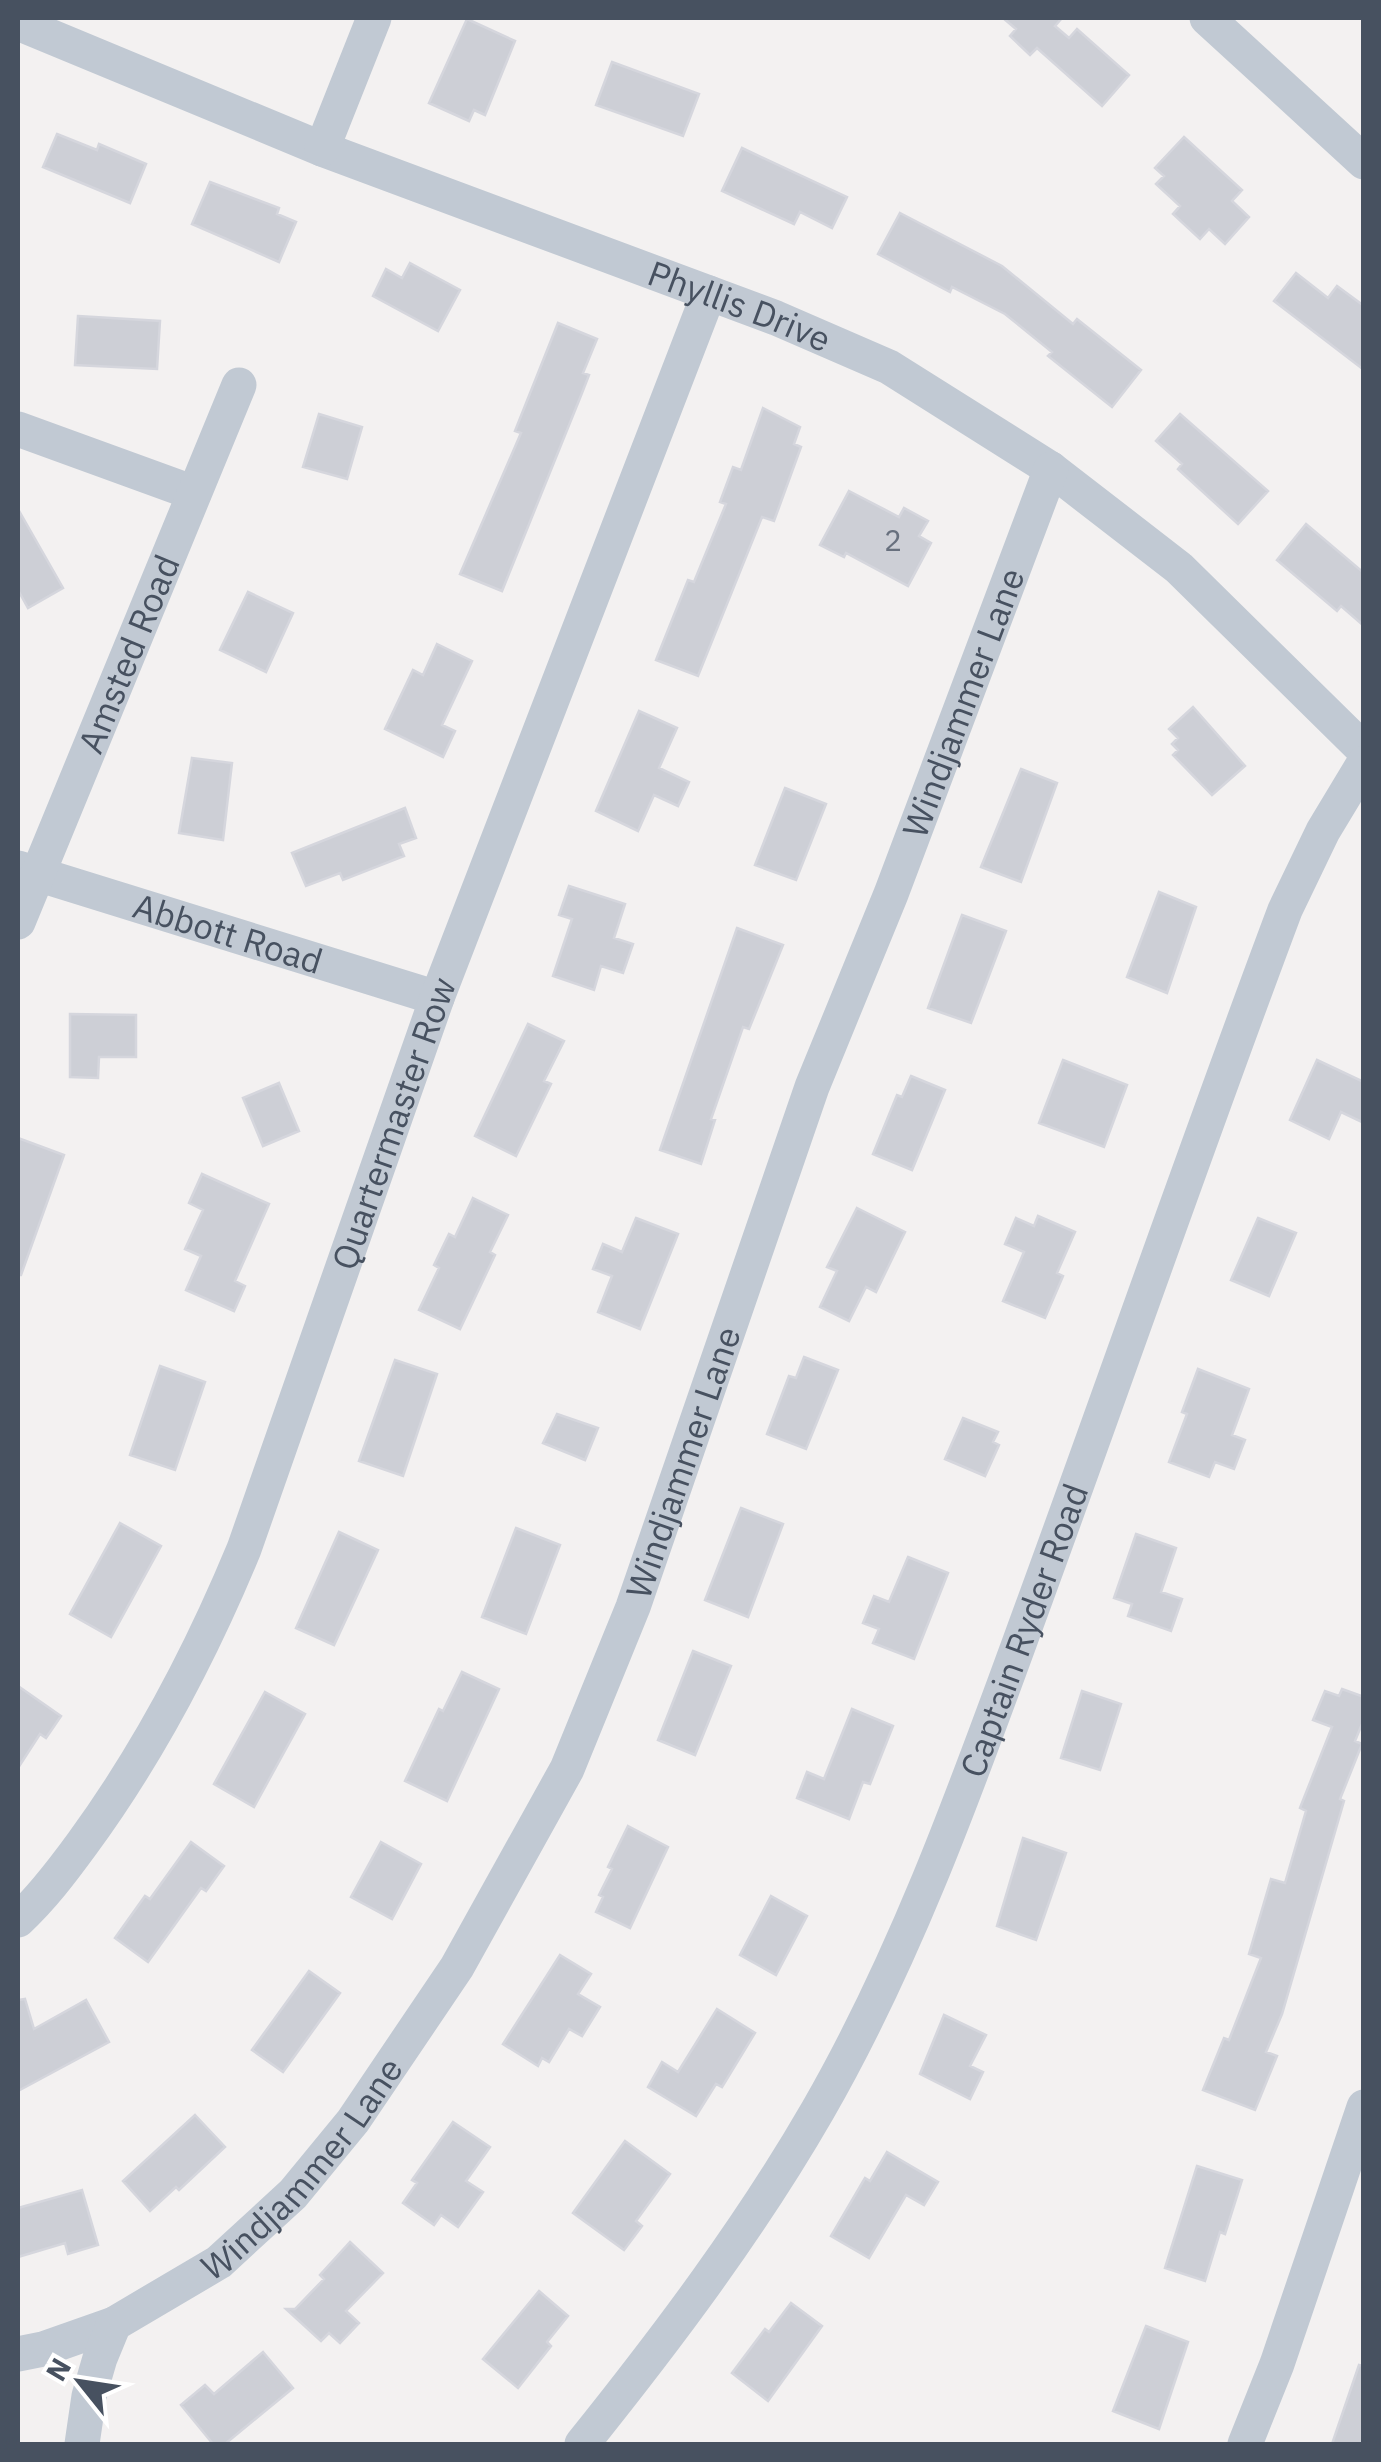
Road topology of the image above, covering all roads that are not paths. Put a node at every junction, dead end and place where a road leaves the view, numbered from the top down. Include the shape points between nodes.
1 (374, 18) edge
2 (1208, 18) edge
3 (18, 23) edge
4 (322, 149) junction
5 (1364, 162) edge
6 (709, 293) junction
7 (239, 386) dead end
8 (18, 429) edge
9 (1051, 470) junction
10 (194, 493) junction
11 (1364, 750) edge
12 (1364, 764) edge
13 (28, 872) edge
14 (18, 922) edge
15 (437, 998) junction
16 (18, 1920) edge
17 (1364, 2107) edge
18 (114, 2324) junction
19 (18, 2354) edge
20 (82, 2444) edge
21 (582, 2444) edge
22 (1245, 2444) edge

1 - 4 street
2 - 5 street
3 - 4 street, Phyllis Drive
4 - 6 street, Phyllis Drive
6 - 9 street, Phyllis Drive via 889,367
6 - 15 street, Quartermaster Row
7 - 10 street, Amsted Road
8 - 10 street
9 - 11 street, Phyllis Drive via 1179,568
9 - 18 street, Windjammer Lane via 812,1087 632,1606 567,1769 458,1967 353,2121 293,2194 219,2262
10 - 13 street, Amsted Road
12 - 21 street, Captain Ryder Road via 1285,910 984,1742 903,1938 818,2110 760,2203
13 - 14 street, Amsted Road
13 - 15 street, Abbott Road
15 - 16 street, Quartermaster Row via 215,1619 110,1805
17 - 22 street
18 - 19 street, Windjammer Lane
18 - 20 street via 89,2396

